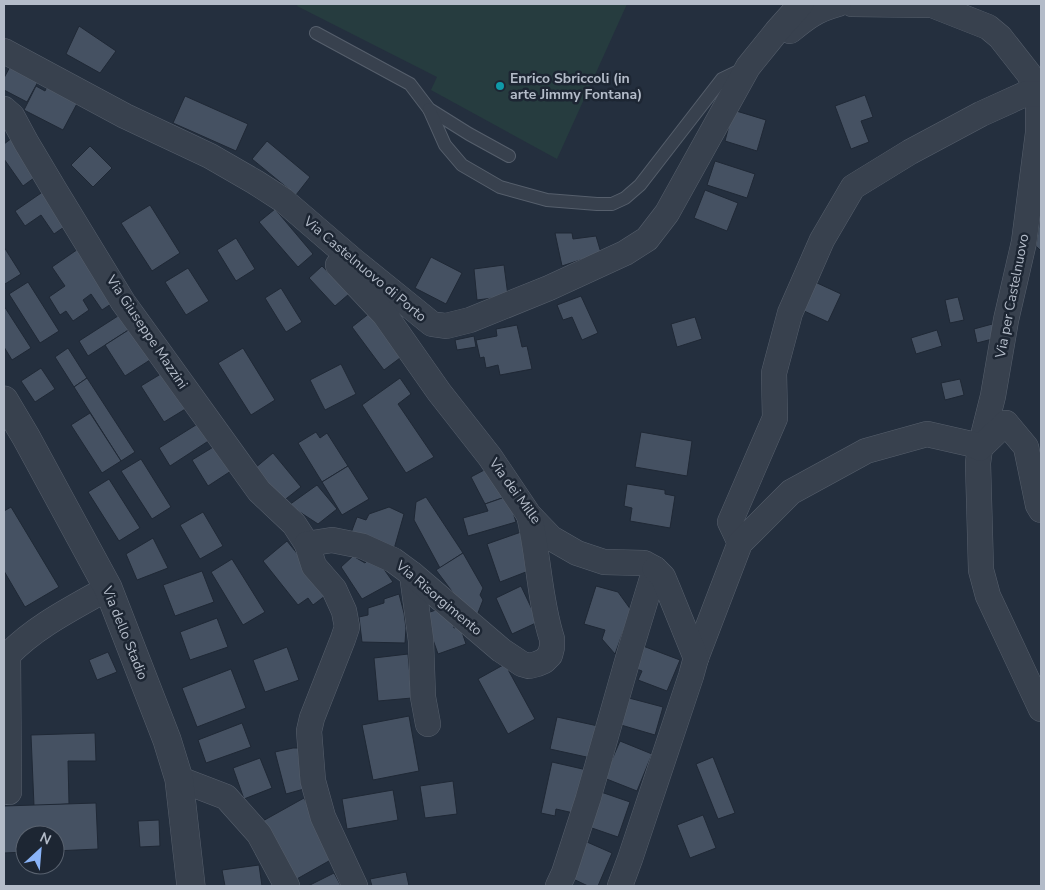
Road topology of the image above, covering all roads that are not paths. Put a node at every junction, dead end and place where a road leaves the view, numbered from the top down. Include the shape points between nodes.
1 (801, 4) edge
2 (838, 4) edge
3 (852, 4) edge
4 (316, 33) dead end
5 (4, 51) edge
6 (748, 67) junction
7 (1040, 93) edge
8 (4, 109) edge
9 (428, 109) junction
10 (509, 156) dead end
11 (283, 200) junction
12 (4, 400) edge
13 (980, 448) junction
14 (1041, 510) edge
15 (529, 515) junction
16 (740, 543) junction
17 (307, 544) junction
18 (655, 569) junction
19 (412, 574) junction
20 (108, 588) junction
21 (696, 658) junction
22 (1041, 709) edge
23 (428, 724) dead end
24 (179, 779) junction
25 (10, 792) dead end
26 (191, 886) edge
27 (287, 886) edge
28 (355, 886) edge
29 (558, 886) edge
30 (620, 886) edge

1 - 6 street, Via Castelnuovo di Porto
2 - 6 street via 807,17
3 - 7 street, Via per Castelnuovo via 932,5 988,27 1000,37
4 - 9 lane via 410,84
5 - 11 street, Via Castelnuovo di Porto via 125,116 210,156
6 - 9 lane via 722,79 640,185 612,204 547,200 500,187 462,165 445,144
6 - 11 street, Via Castelnuovo di Porto via 667,213 647,239 625,253 549,288 470,320 446,326 432,324
7 - 13 street, Via per Castelnuovo via 1024,242
7 - 16 street via 1025,94 981,114 853,187 822,240 790,314 774,373 775,418 730,522
8 - 17 street, Via Giuseppe Mazzini via 12,116 123,302 259,491 294,524
9 - 10 lane
11 - 15 street, Via dei Mille via 277,202 385,315
12 - 20 street, Via dello Stadio
13 - 14 street via 1006,422 1026,447
13 - 16 street via 927,434 866,451 791,492
13 - 22 street, Via per Castelnuovo via 981,570 988,596
15 - 18 street, Via dei Mille via 552,538 577,553 604,562 644,563
15 - 19 street, Via Risorgimento via 552,639 550,654 537,664 529,666 515,660
16 - 21 street
17 - 19 street, Via Risorgimento via 332,540 362,546 393,560
17 - 28 street via 314,566 334,589 344,610 346,627 343,639 309,732 313,781 323,817
18 - 21 street via 663,577
18 - 29 street via 588,799
19 - 23 street
20 - 24 street, Via dello Stadio
20 - 25 street via 34,632 8,655
21 - 30 street
24 - 26 street, Via dello Stadio
24 - 27 street via 226,797 259,834

